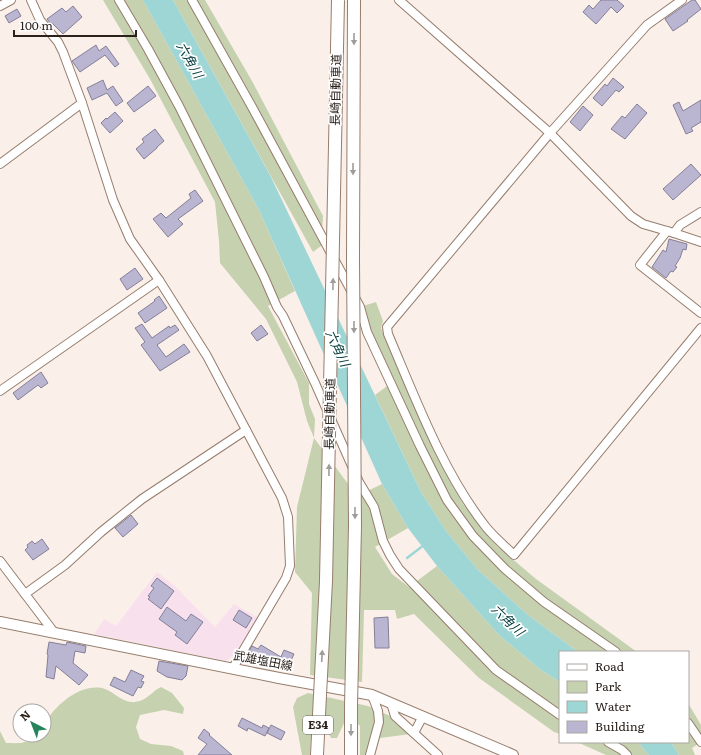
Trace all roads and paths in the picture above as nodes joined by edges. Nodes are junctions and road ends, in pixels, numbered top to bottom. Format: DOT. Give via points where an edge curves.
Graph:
graph roads {
  1 [pos="11,0"];
  2 [pos="31,0"];
  3 [pos="119,0"];
  4 [pos="192,0"];
  5 [pos="338,0"];
  6 [pos="354,0"];
  7 [pos="399,0"];
  8 [pos="682,0"];
  9 [pos="0,6"];
  10 [pos="82,103"];
  11 [pos="550,133"];
  12 [pos="0,164"];
  13 [pos="701,212"];
  14 [pos="670,232"];
  15 [pos="701,242"];
  16 [pos="159,280"];
  17 [pos="701,312"];
  18 [pos="701,328"];
  19 [pos="0,392"];
  20 [pos="246,430"];
  21 [pos="0,561"];
  22 [pos="25,594"];
  23 [pos="0,622"];
  24 [pos="53,631"];
  25 [pos="615,651"];
  26 [pos="233,668"];
  27 [pos="372,694"];
  28 [pos="391,703"];
  29 [pos="559,714"];
  30 [pos="423,716"];
  31 [pos="689,724"];
  32 [pos="414,733"];
  33 [pos="701,742"];
  34 [pos="610,743"];
  35 [pos="317,755"];
  36 [pos="351,755"];
  37 [pos="370,755"];
  38 [pos="438,755"];
  39 [pos="512,755"];
  40 [pos="627,755"];
  1 -- 9 [label="street"];
  2 -- 10 [label="street" via="40,20 63,52"];
  3 -- 29 [label="street" via="179,106 264,277 276,307 286,322 359,482 374,507 383,541 390,555 399,568 496,670"];
  4 -- 25 [label="street" via="360,307 367,332 447,500 473,536 505,569 544,602"];
  35 -- 5 [label="highway, 長崎自動車道 / E34, one-way, bridge" via="326,581"];
  6 -- 36 [label="highway, 長崎自動車道, one-way, bridge" via="355,526"];
  7 -- 11 [label="street"];
  8 -- 11 [label="street" via="647,25"];
  10 -- 12 [label="street"];
  10 -- 16 [label="street" via="124,228"];
  11 -- 14 [label="street" via="631,216 643,224"];
  11 -- 18 [label="street" via="387,327 435,442 461,491 486,527 514,556"];
  13 -- 14 [label="street"];
  14 -- 15 [label="street"];
  14 -- 17 [label="street" via="640,265"];
  16 -- 19 [label="street"];
  16 -- 20 [label="street" via="207,356"];
  20 -- 22 [label="street" via="142,499 65,565"];
  20 -- 26 [label="street" via="282,498 288,517 290,566 286,578"];
  21 -- 22 [label="street"];
  22 -- 24 [label="street"];
  23 -- 24 [label="main road, 武雄塩田線"];
  24 -- 26 [label="main road, 武雄塩田線"];
  26 -- 27 [label="main road, 武雄塩田線"];
  27 -- 28 [label="main road, 武雄塩田線"];
  27 -- 37 [label="street" via="379,722"];
  28 -- 30 [label="main road, 武雄塩田線"];
  28 -- 32 [label="street" via="395,716"];
  30 -- 32 [label="street"];
  30 -- 39 [label="main road, 武雄塩田線"];
  31 -- 33 [label="street"];
  32 -- 38 [label="street"];
  34 -- 40 [label="street"];
}
